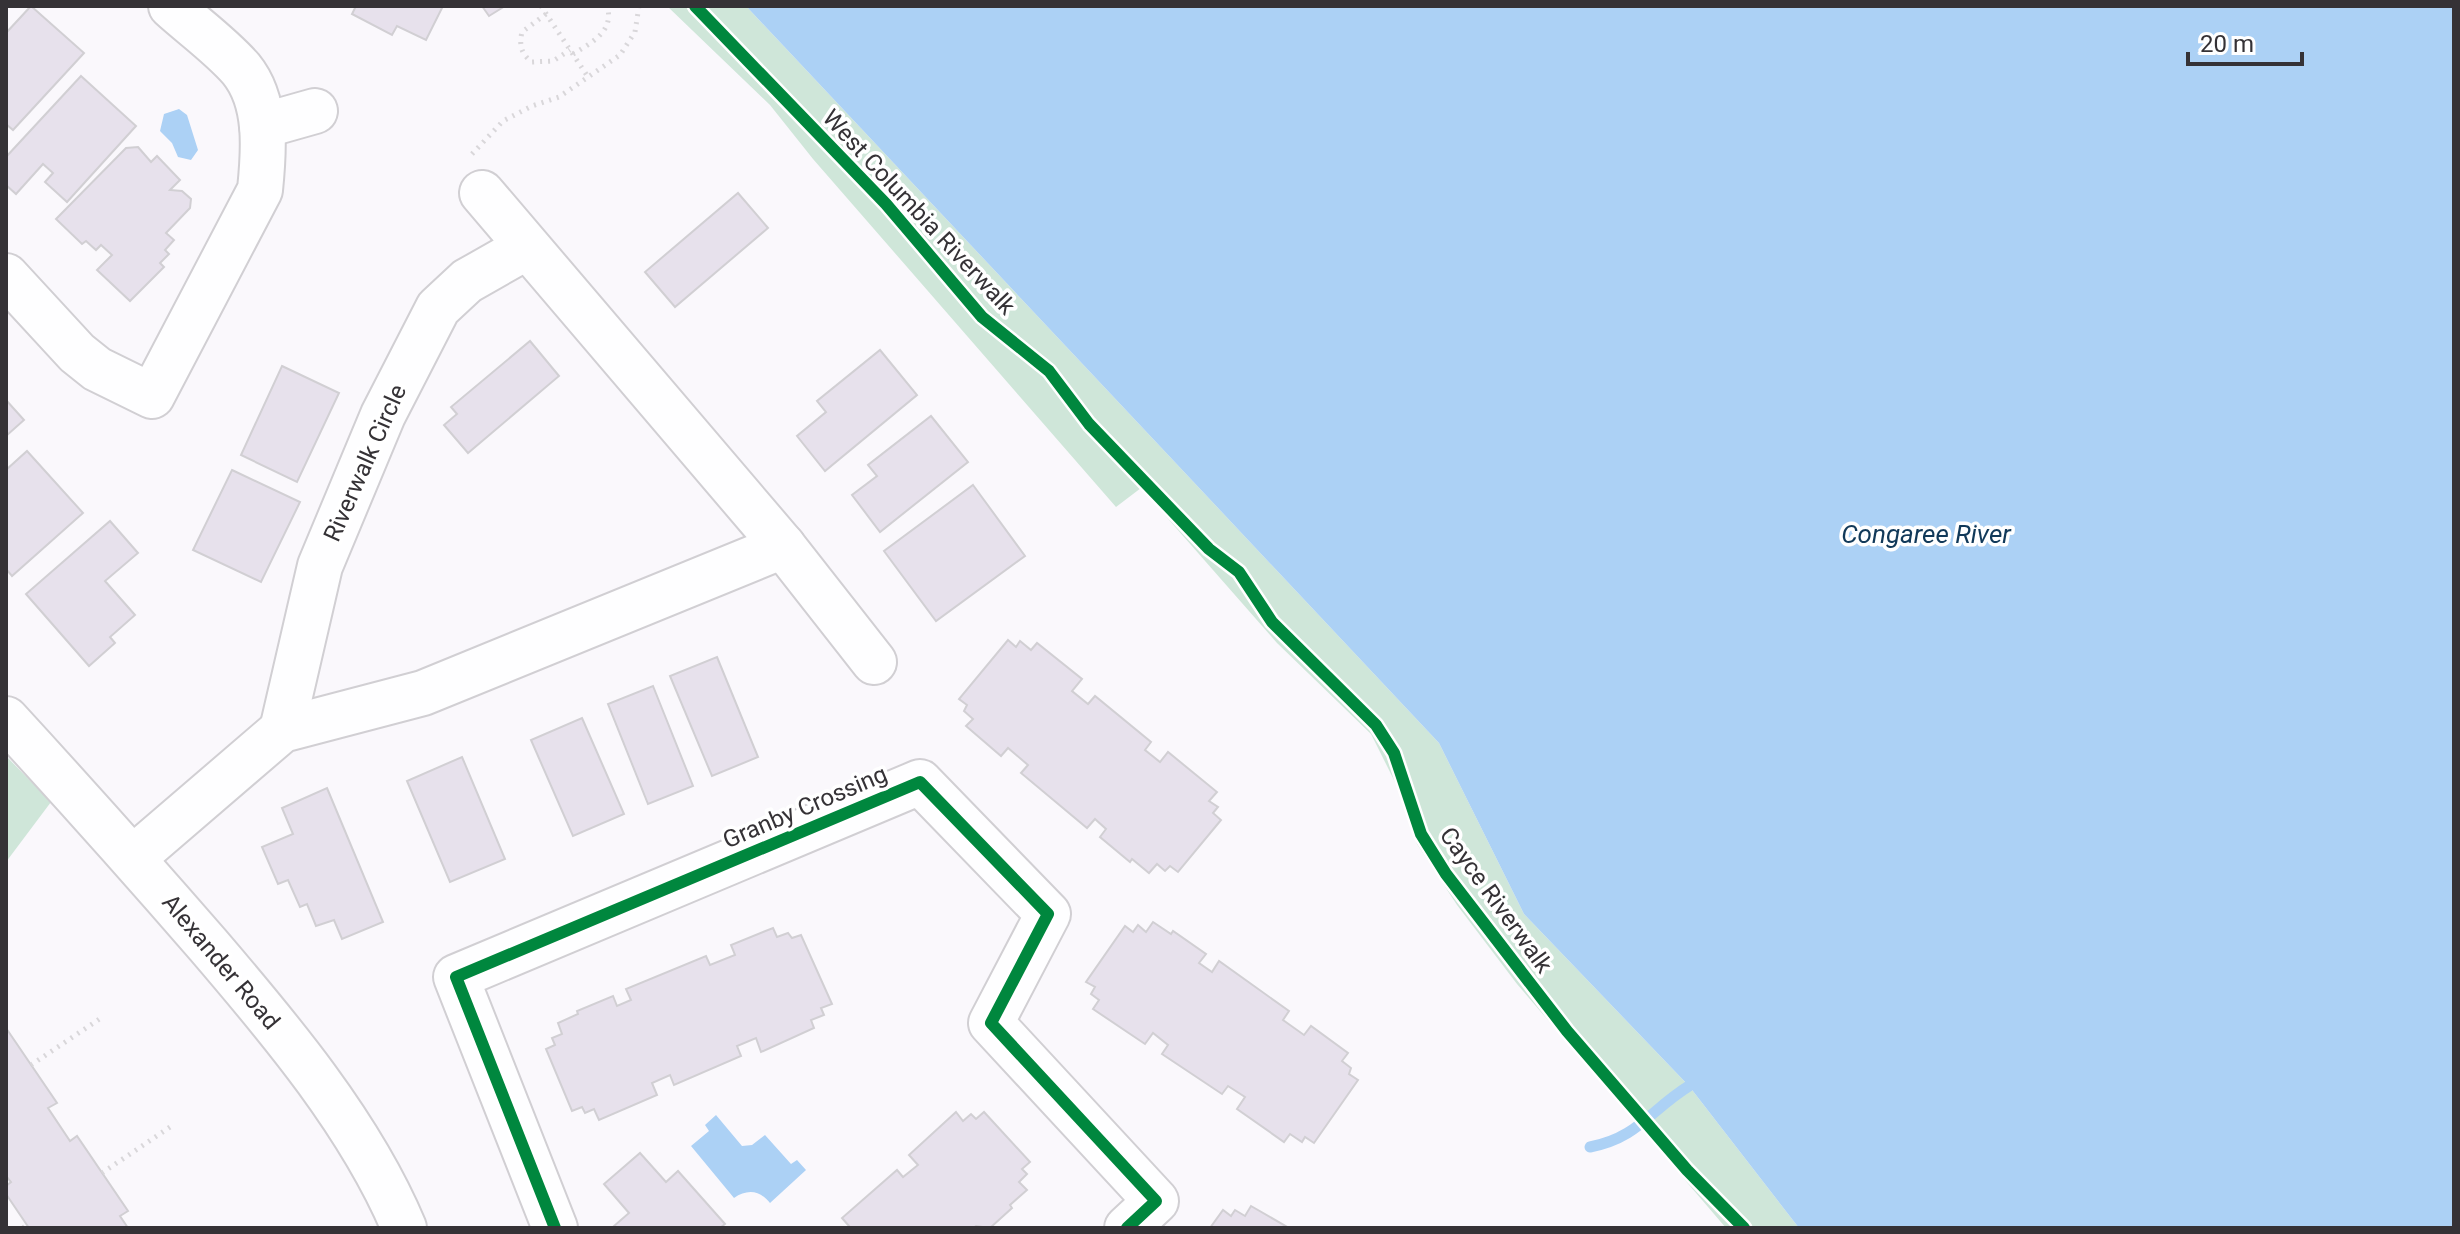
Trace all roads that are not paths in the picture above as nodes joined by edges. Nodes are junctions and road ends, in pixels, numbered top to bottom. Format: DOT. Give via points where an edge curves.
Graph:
graph roads {
  1 [pos="171,6"];
  2 [pos="315,111"];
  3 [pos="262,126"];
  4 [pos="482,193"];
  5 [pos="527,247"];
  6 [pos="6,276"];
  7 [pos="783,546"];
  8 [pos="874,662"];
  9 [pos="6,719"];
  10 [pos="282,730"];
  11 [pos="133,858"];
  12 [pos="404,1228"];
  13 [pos="555,1228"];
  14 [pos="1127,1228"];
  1 -- 3 [label="street" via="242,70 256,97"];
  2 -- 3 [label="street"];
  3 -- 6 [label="street" via="260,190 152,396 77,353"];
  4 -- 5 [label="street"];
  5 -- 7 [label="street"];
  5 -- 10 [label="street, Riverwalk Circle" via="467,281 438,308 389,402 320,566"];
  7 -- 8 [label="street"];
  7 -- 10 [label="street" via="423,693"];
  9 -- 11 [label="street, Alexander Road"];
  10 -- 11 [label="street"];
  11 -- 12 [label="street, Alexander Road" via="289,1041 383,1183"];
  13 -- 14 [label="street, Granby Crossing" via="456,977 920,782 1048,914 991,1023 1156,1201"];
}
